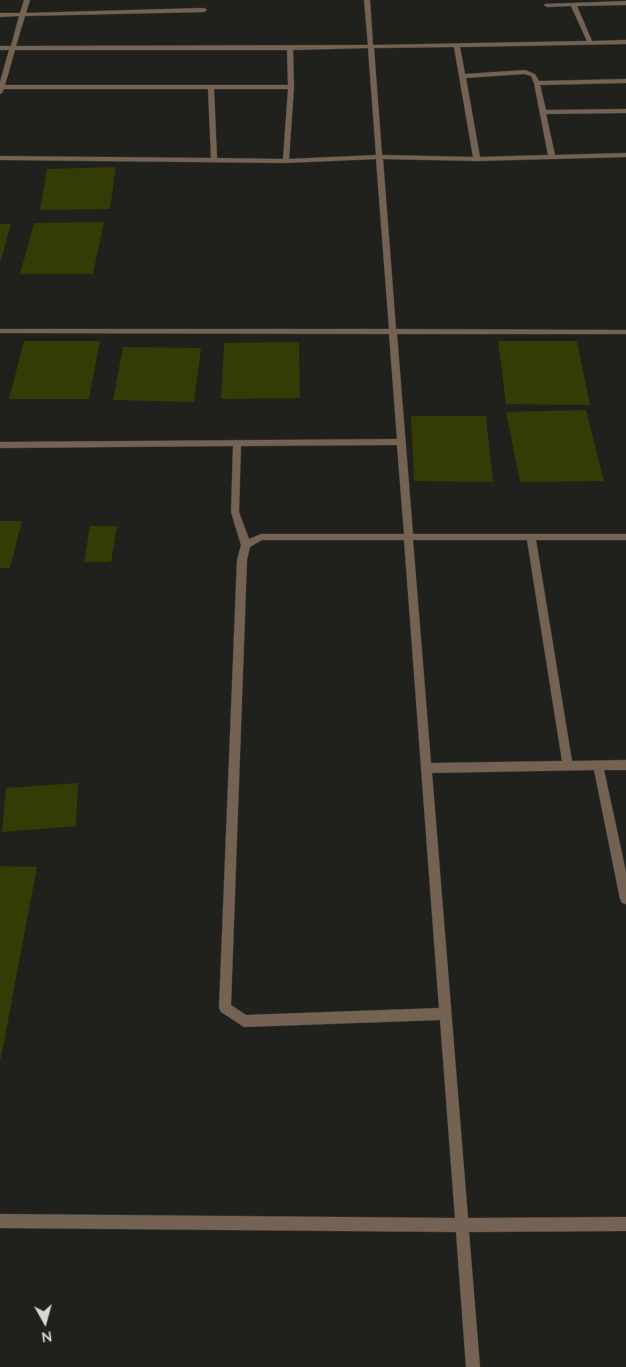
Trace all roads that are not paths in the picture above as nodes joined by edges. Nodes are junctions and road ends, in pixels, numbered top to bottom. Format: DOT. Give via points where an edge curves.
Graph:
graph roads {
  1 [pos="26,0"];
  2 [pos="367,0"];
  3 [pos="626,3"];
  4 [pos="574,4"];
  5 [pos="547,5"];
  6 [pos="204,10"];
  7 [pos="0,15"];
  8 [pos="22,15"];
  9 [pos="590,42"];
  10 [pos="626,42"];
  11 [pos="369,45"];
  12 [pos="457,45"];
  13 [pos="0,48"];
  14 [pos="13,48"];
  15 [pos="290,48"];
  16 [pos="464,76"];
  17 [pos="626,82"];
  18 [pos="537,83"];
  19 [pos="212,86"];
  20 [pos="291,86"];
  21 [pos="1,90"];
  22 [pos="626,111"];
  23 [pos="543,112"];
  24 [pos="626,155"];
  25 [pos="552,157"];
  26 [pos="0,158"];
  27 [pos="379,158"];
  28 [pos="214,159"];
  29 [pos="477,159"];
  30 [pos="286,161"];
  31 [pos="0,330"];
  32 [pos="626,332"];
  33 [pos="393,333"];
  34 [pos="401,442"];
  35 [pos="237,443"];
  36 [pos="0,445"];
  37 [pos="407,536"];
  38 [pos="531,536"];
  39 [pos="626,537"];
  40 [pos="246,545"];
  41 [pos="598,765"];
  42 [pos="626,765"];
  43 [pos="568,766"];
  44 [pos="426,768"];
  45 [pos="624,882"];
  46 [pos="626,899"];
  47 [pos="445,1014"];
  48 [pos="0,1221"];
  49 [pos="626,1224"];
  50 [pos="462,1226"];
  51 [pos="473,1367"];
  1 -- 8 [label="street"];
  2 -- 11 [label="street"];
  3 -- 4 [label="street"];
  4 -- 5 [label="street"];
  4 -- 9 [label="street"];
  6 -- 8 [label="street"];
  7 -- 8 [label="street"];
  8 -- 14 [label="street"];
  9 -- 10 [label="street"];
  9 -- 12 [label="street"];
  11 -- 12 [label="street"];
  11 -- 15 [label="street"];
  11 -- 27 [label="street"];
  12 -- 16 [label="street"];
  13 -- 14 [label="street"];
  14 -- 15 [label="street"];
  14 -- 21 [label="street"];
  15 -- 20 [label="street"];
  16 -- 18 [label="street" via="525,72 533,75"];
  16 -- 29 [label="street"];
  17 -- 18 [label="street"];
  18 -- 23 [label="street"];
  19 -- 20 [label="street"];
  19 -- 21 [label="street"];
  19 -- 28 [label="street"];
  20 -- 30 [label="street"];
  22 -- 23 [label="street"];
  23 -- 25 [label="street"];
  24 -- 25 [label="street"];
  25 -- 29 [label="street"];
  26 -- 28 [label="street"];
  27 -- 29 [label="street"];
  27 -- 30 [label="street"];
  27 -- 33 [label="street"];
  28 -- 30 [label="street"];
  31 -- 33 [label="street"];
  32 -- 33 [label="street"];
  33 -- 34 [label="street"];
  34 -- 35 [label="street"];
  34 -- 37 [label="street"];
  35 -- 36 [label="street"];
  35 -- 40 [label="street" via="235,512"];
  37 -- 38 [label="street"];
  37 -- 40 [label="street" via="261,538"];
  37 -- 44 [label="street"];
  38 -- 39 [label="street"];
  38 -- 43 [label="street"];
  40 -- 47 [label="street" via="242,560 226,1008 244,1021"];
  41 -- 42 [label="street"];
  41 -- 43 [label="street"];
  41 -- 45 [label="street"];
  43 -- 44 [label="street"];
  44 -- 47 [label="street"];
  45 -- 46 [label="street"];
  47 -- 50 [label="street"];
  48 -- 50 [label="street"];
  49 -- 50 [label="street"];
  50 -- 51 [label="street"];
}
